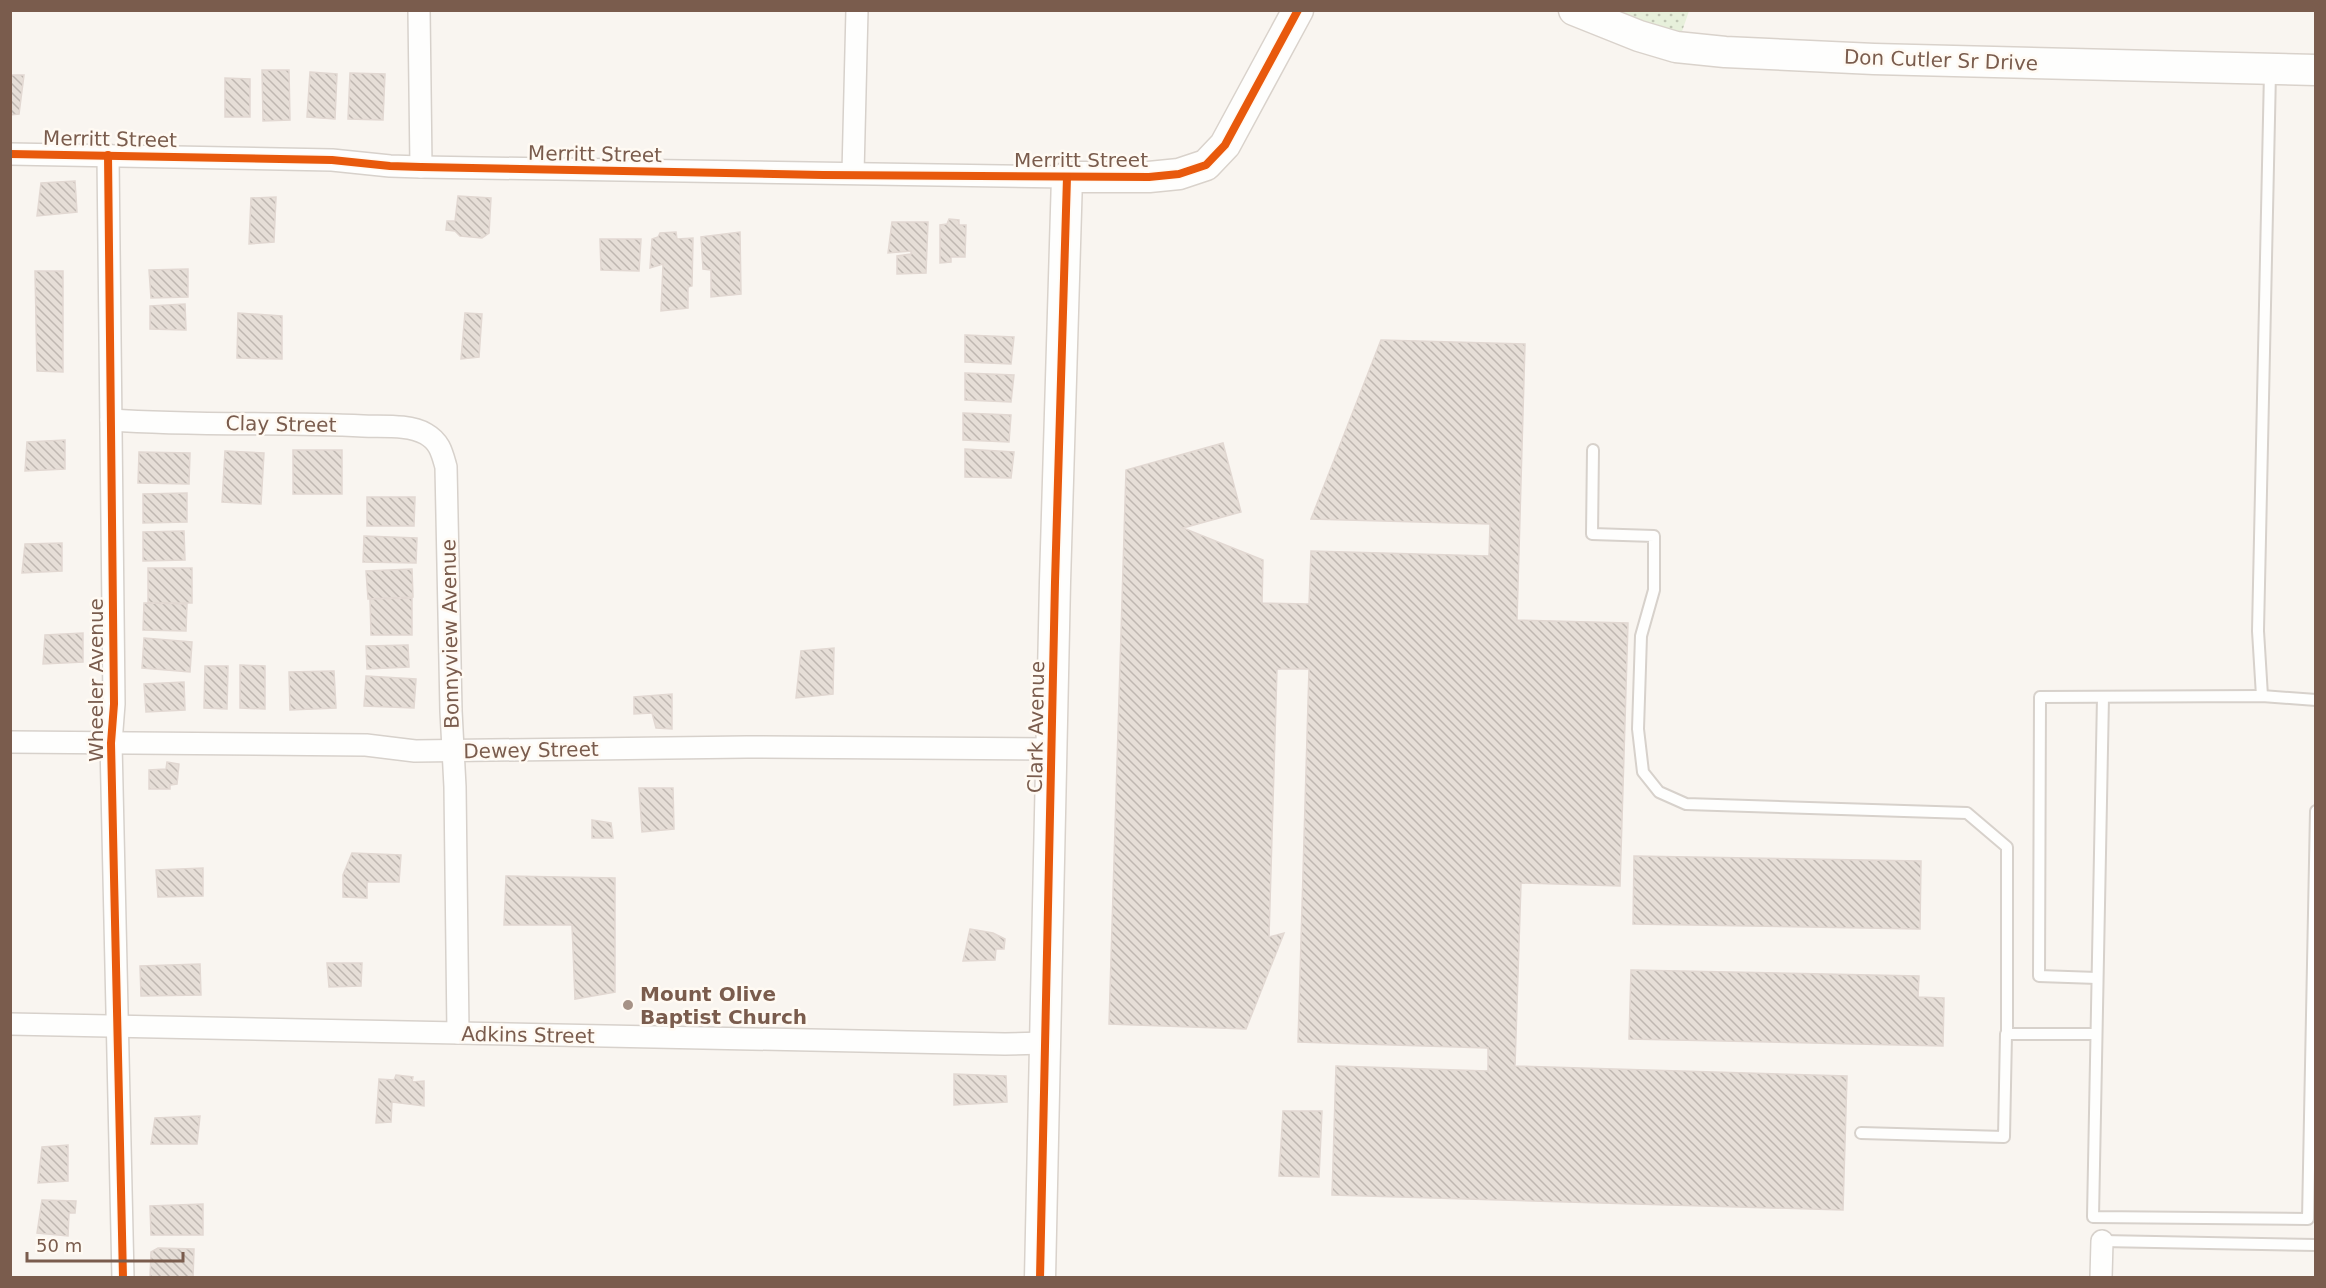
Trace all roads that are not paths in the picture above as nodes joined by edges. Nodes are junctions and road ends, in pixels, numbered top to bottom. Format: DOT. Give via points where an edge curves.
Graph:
graph roads {
  1 [pos="418,10"];
  2 [pos="857,10"];
  3 [pos="1298,10"];
  4 [pos="1574,10"];
  5 [pos="2271,68"];
  6 [pos="2316,69"];
  7 [pos="10,154"];
  8 [pos="108,155"];
  9 [pos="421,167"];
  10 [pos="853,173"];
  11 [pos="1067,177"];
  12 [pos="111,420"];
  13 [pos="1593,450"];
  14 [pos="441,451"];
  15 [pos="2262,696"];
  16 [pos="2103,697"];
  17 [pos="2316,700"];
  18 [pos="10,742"];
  19 [pos="111,744"];
  20 [pos="1051,749"];
  21 [pos="454,751"];
  22 [pos="2316,811"];
  23 [pos="2097,978"];
  24 [pos="10,1024"];
  25 [pos="118,1025"];
  26 [pos="458,1033"];
  27 [pos="2007,1034"];
  28 [pos="2096,1034"];
  29 [pos="1045,1043"];
  30 [pos="1861,1133"];
  31 [pos="2102,1241"];
  32 [pos="2316,1245"];
  33 [pos="123,1278"];
  34 [pos="1040,1278"];
  35 [pos="2101,1278"];
  1 -- 9 [label="street"];
  2 -- 10 [label="street"];
  3 -- 11 [label="street, Merritt Street" via="1225,146 1206,165 1179,174 1149,177"];
  4 -- 5 [label="street, Don Cutler Sr Drive" via="1657,41 1725,52"];
  5 -- 6 [label="street, Don Cutler Sr Drive"];
  5 -- 15 [label="lane" via="2258,631"];
  7 -- 8 [label="street, Merritt Street"];
  8 -- 9 [label="street, Merritt Street" via="332,160"];
  8 -- 12 [label="street, Wheeler Avenue"];
  9 -- 10 [label="street, Merritt Street"];
  10 -- 11 [label="street, Merritt Street"];
  11 -- 20 [label="street, Clark Avenue"];
  12 -- 14 [label="street, Clay Street" via="402,428 424,433 439,444"];
  12 -- 19 [label="street, Wheeler Avenue"];
  13 -- 27 [label="lane" via="1592,534 1654,536 1654,590 1641,636 1638,729 1643,772 1659,792 1686,804 1967,813 2007,846"];
  14 -- 21 [label="street, Bonnyview Avenue" via="446,467"];
  15 -- 16 [label="lane"];
  15 -- 17 [label="lane"];
  16 -- 23 [label="lane"];
  16 -- 23 [label="lane" via="2040,697 2039,976"];
  18 -- 19 [label="street, Dewey Street"];
  19 -- 21 [label="street, Dewey Street" via="344,744 415,752"];
  19 -- 25 [label="street, Wheeler Avenue"];
  20 -- 21 [label="street, Dewey Street" via="747,747"];
  20 -- 29 [label="street, Clark Avenue"];
  21 -- 26 [label="street, Bonnyview Avenue"];
  22 -- 28 [label="lane" via="2308,1219 2093,1217"];
  23 -- 28 [label="lane"];
  24 -- 25 [label="street, Adkins Street"];
  25 -- 26 [label="street, Adkins Street"];
  25 -- 33 [label="street, Wheeler Avenue"];
  26 -- 29 [label="street, Adkins Street"];
  27 -- 28 [label="lane"];
  27 -- 30 [label="lane" via="2004,1137"];
  29 -- 34 [label="street, Clark Avenue"];
  31 -- 32 [label="lane"];
  31 -- 35 [label="street"];
}
